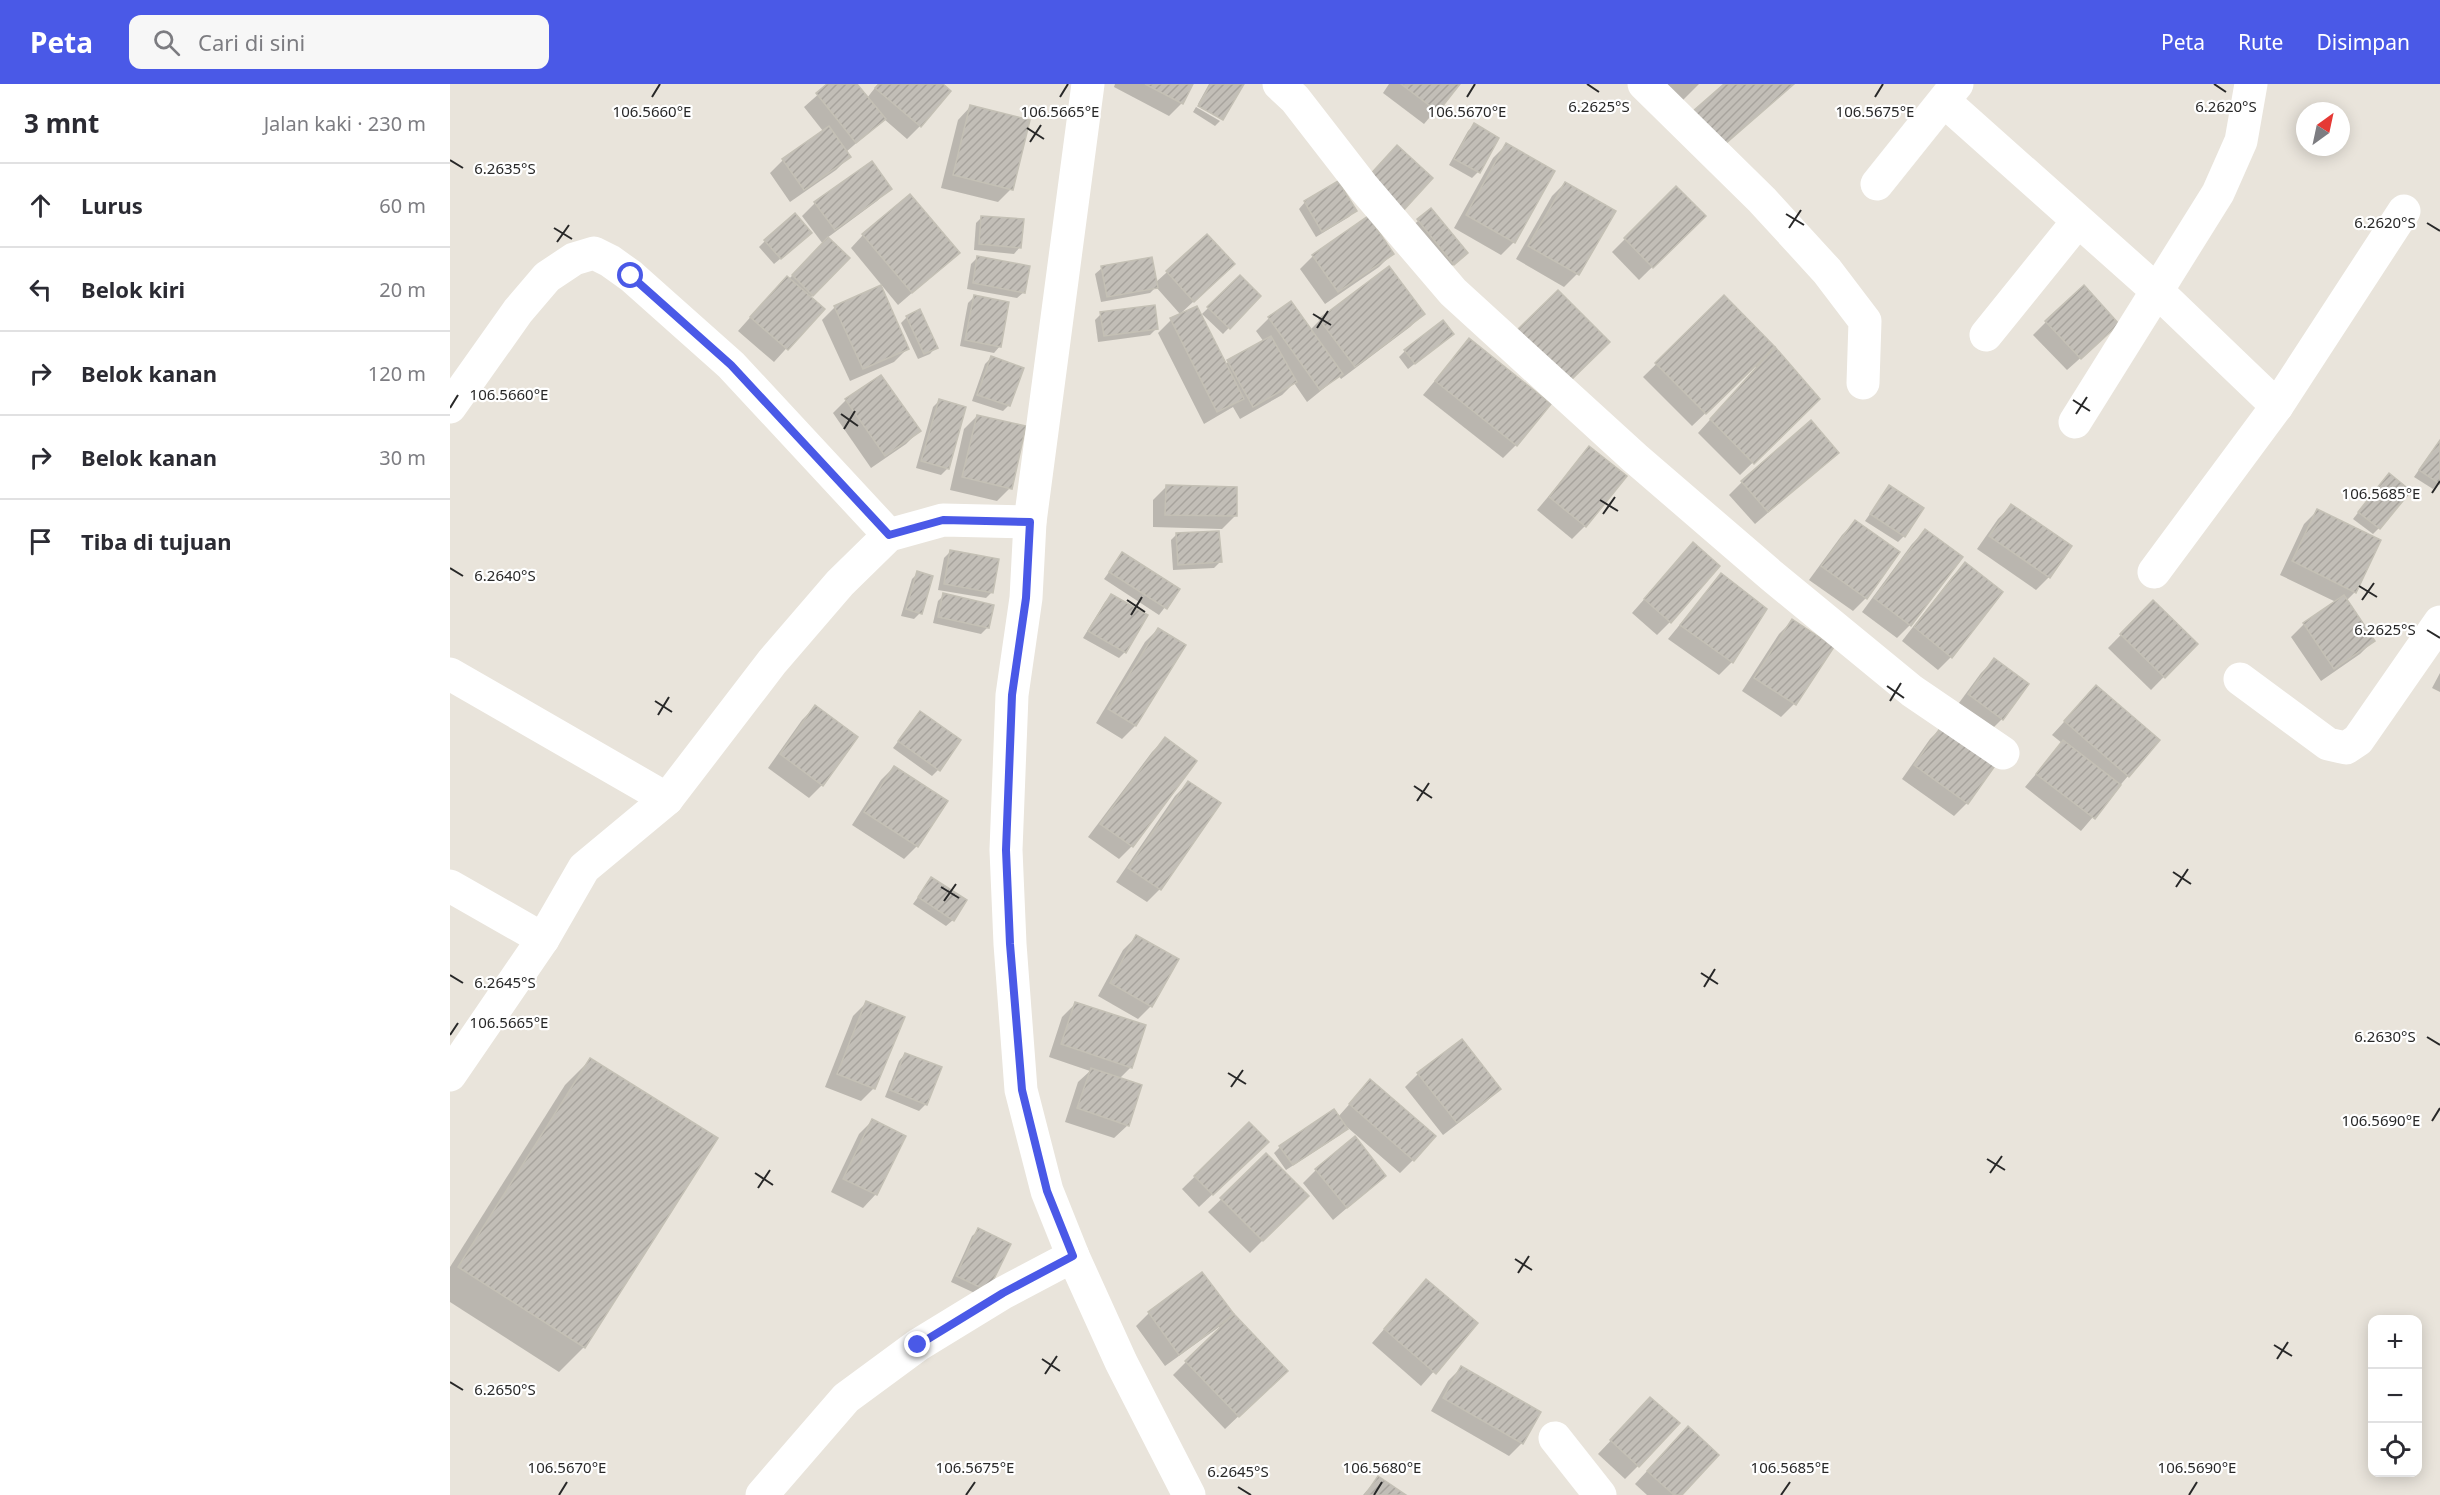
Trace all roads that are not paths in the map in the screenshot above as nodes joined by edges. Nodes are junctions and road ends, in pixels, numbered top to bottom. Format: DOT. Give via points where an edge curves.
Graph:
graph roads {
  1 [pos="1088,84"];
  2 [pos="1644,84"];
  3 [pos="2251,84"];
  4 [pos="1293,89"];
  5 [pos="1950,92"];
  6 [pos="1877,184"];
  7 [pos="2404,212"];
  8 [pos="2078,221"];
  9 [pos="2156,290"];
  10 [pos="1986,335"];
  11 [pos="1863,382"];
  12 [pos="2277,406"];
  13 [pos="450,407"];
  14 [pos="2075,423"];
  15 [pos="1030,522"];
  16 [pos="889,535"];
  17 [pos="2154,572"];
  18 [pos="2440,622"];
  19 [pos="450,674"];
  20 [pos="2240,679"];
  21 [pos="2003,753"];
  22 [pos="667,799"];
  23 [pos="450,886"];
  24 [pos="543,939"];
  25 [pos="450,1075"];
  26 [pos="1073,1256"];
  27 [pos="1555,1438"];
  28 [pos="762,1495"];
  29 [pos="1189,1495"];
  30 [pos="1600,1495"];
  1 -- 15 [label="street"];
  2 -- 11 [label="street" via="1762,200 1827,271 1865,321"];
  3 -- 9 [label="street" via="2241,141 2218,193"];
  4 -- 21 [label="street" via="1364,188 1462,300 1772,576 1912,691"];
  5 -- 6 [label="street"];
  5 -- 8 [label="street"];
  7 -- 12 [label="street"];
  8 -- 9 [label="street"];
  8 -- 10 [label="street"];
  9 -- 12 [label="street"];
  9 -- 14 [label="street"];
  12 -- 17 [label="street"];
  13 -- 16 [label="street" via="547,276 574,259 594,253 631,276 731,365"];
  15 -- 16 [label="street" via="943,520"];
  15 -- 26 [label="street" via="1026,598 1012,695 1006,850 1010,944 1022,1090 1047,1191"];
  16 -- 22 [label="street" via="840,583 772,662"];
  18 -- 20 [label="street" via="2358,740 2346,748 2328,744"];
  19 -- 22 [label="street"];
  22 -- 24 [label="street" via="584,868"];
  23 -- 24 [label="street"];
  24 -- 25 [label="street"];
  26 -- 28 [label="street" via="918,1345 846,1398"];
  26 -- 29 [label="street" via="1121,1362"];
  27 -- 30 [label="street"];
}
